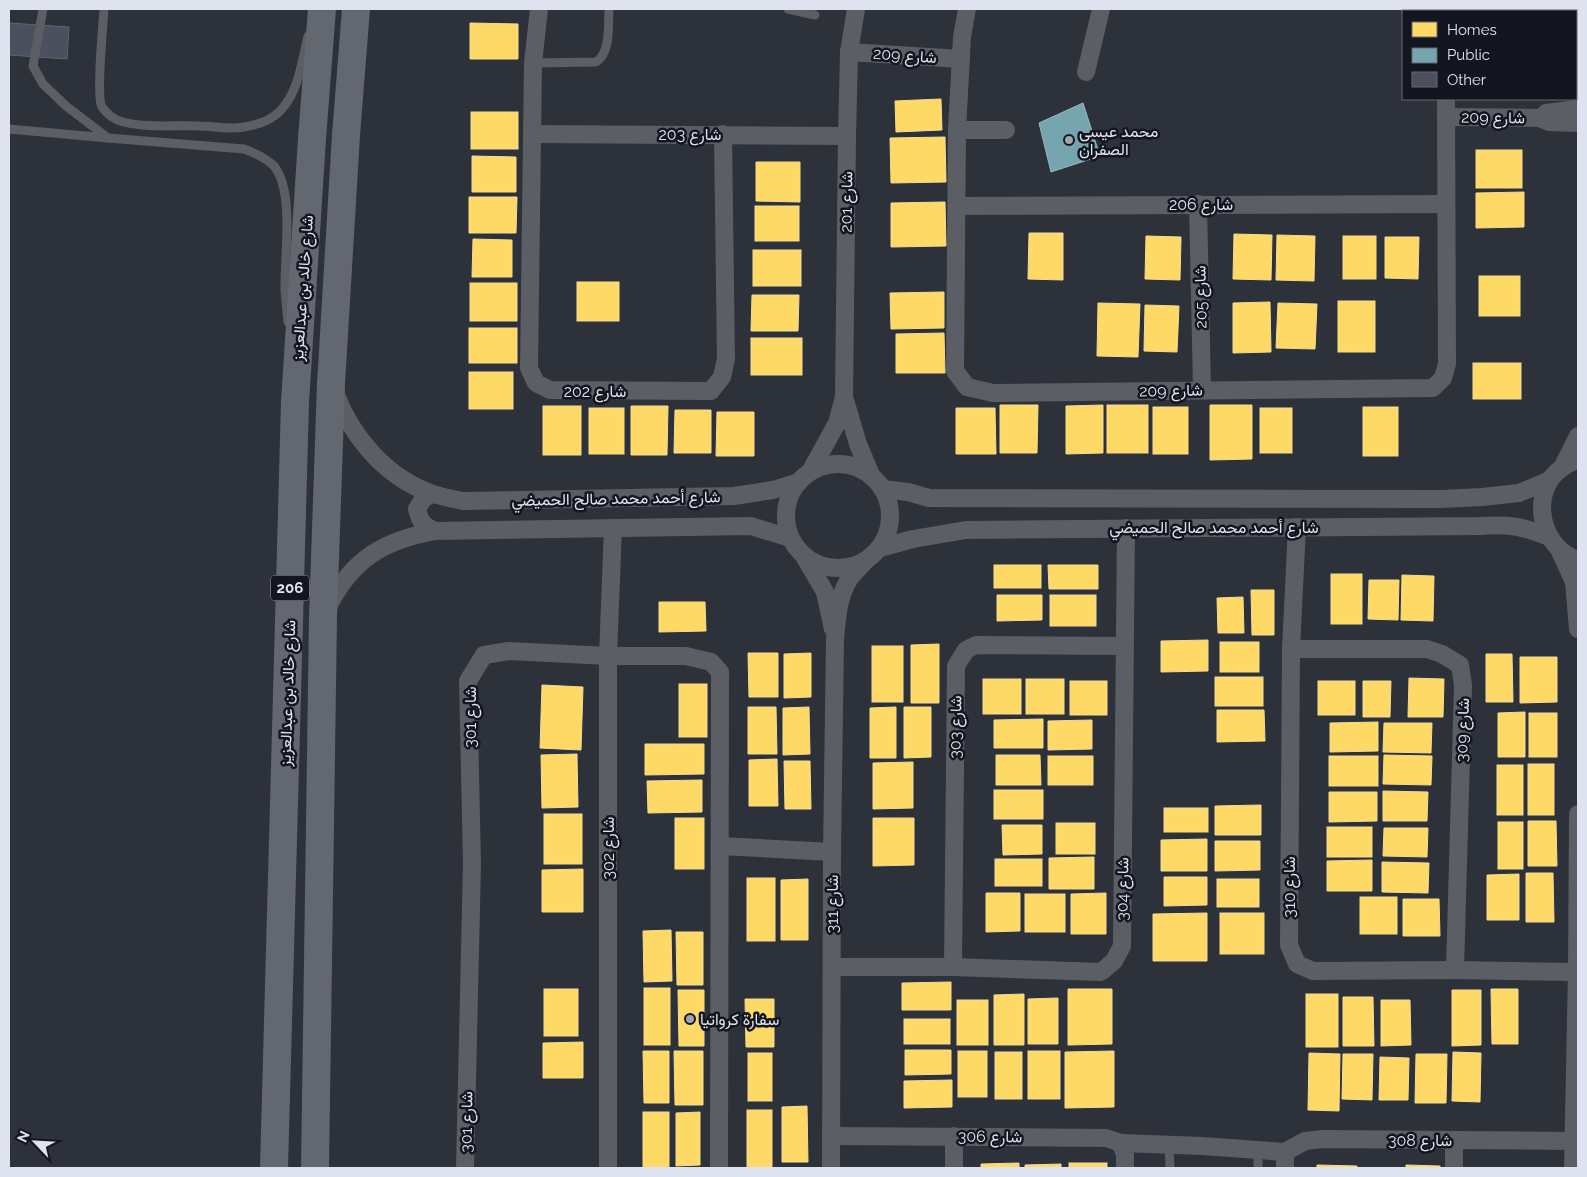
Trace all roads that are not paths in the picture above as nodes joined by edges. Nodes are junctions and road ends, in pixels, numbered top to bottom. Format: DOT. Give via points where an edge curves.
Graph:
graph roads {
  1 [pos="44,9"];
  2 [pos="104,9"];
  3 [pos="356,9"];
  4 [pos="539,9"];
  5 [pos="609,9"];
  6 [pos="788,9"];
  7 [pos="856,9"];
  8 [pos="967,9"];
  9 [pos="1101,9"];
  10 [pos="315,15"];
  11 [pos="815,15"];
  12 [pos="850,52"];
  13 [pos="961,59"];
  14 [pos="533,64"];
  15 [pos="1086,72"];
  16 [pos="1446,100"];
  17 [pos="1578,109"];
  18 [pos="1446,117"];
  19 [pos="1539,118"];
  20 [pos="1578,123"];
  21 [pos="9,129"];
  22 [pos="957,130"];
  23 [pos="1006,130"];
  24 [pos="532,134"];
  25 [pos="723,134"];
  26 [pos="847,136"];
  27 [pos="108,138"];
  28 [pos="1198,204"];
  29 [pos="1446,204"];
  30 [pos="957,206"];
  31 [pos="331,384"];
  32 [pos="1202,390"];
  33 [pos="844,397"];
  34 [pos="295,402"];
  35 [pos="1578,436"];
  36 [pos="1571,462"];
  37 [pos="870,475"];
  38 [pos="804,477"];
  39 [pos="1550,480"];
  40 [pos="882,489"];
  41 [pos="432,494"];
  42 [pos="1297,527"];
  43 [pos="613,528"];
  44 [pos="1126,528"];
  45 [pos="436,531"];
  46 [pos="790,538"];
  47 [pos="1554,543"];
  48 [pos="880,548"];
  49 [pos="805,558"];
  50 [pos="866,560"];
  51 [pos="1578,560"];
  52 [pos="323,617"];
  53 [pos="1578,630"];
  54 [pos="835,639"];
  55 [pos="1124,646"];
  56 [pos="1291,649"];
  57 [pos="608,656"];
  58 [pos="1578,814"];
  59 [pos="720,846"];
  60 [pos="832,852"];
  61 [pos="832,967"];
  62 [pos="953,967"];
  63 [pos="1455,970"];
  64 [pos="1577,972"];
  65 [pos="831,1136"];
  66 [pos="954,1136"];
  67 [pos="1454,1140"];
  68 [pos="1573,1142"];
  69 [pos="1121,1143"];
  70 [pos="1170,1145"];
  71 [pos="1258,1150"];
  72 [pos="1285,1160"];
  73 [pos="274,1168"];
  74 [pos="315,1168"];
  75 [pos="465,1168"];
  76 [pos="608,1168"];
  77 [pos="719,1168"];
  78 [pos="831,1168"];
  79 [pos="954,1168"];
  80 [pos="1125,1168"];
  81 [pos="1170,1168"];
  82 [pos="1258,1168"];
  83 [pos="1454,1168"];
  84 [pos="1573,1168"];
  1 -- 27 [label="lane" via="33,66 44,84 66,106"];
  2 -- 10 [label="lane" via="100,88 101,105 108,115 121,122 135,124 227,129 270,119 281,110 290,98"];
  3 -- 31 [label="main road, شارع خالد بن عبدالعزيز / 206"];
  4 -- 14 [label="street, شارع 202"];
  5 -- 14 [label="lane" via="605,50 601,59 596,62"];
  6 -- 11 [label="lane"];
  7 -- 12 [label="street, شارع 201"];
  8 -- 13 [label="street, شارع 209"];
  9 -- 15 [label="street"];
  10 -- 34 [label="main road, شارع خالد بن عبدالعزيز / 206" via="312,139"];
  12 -- 13 [label="street, شارع 209"];
  12 -- 26 [label="street, شارع 201"];
  13 -- 22 [label="street, شارع 209"];
  14 -- 24 [label="street, شارع 202"];
  16 -- 18 [label="street, شارع 209"];
  17 -- 19 [label="street, شارع 209" via="1549,112"];
  18 -- 19 [label="street, شارع 209"];
  18 -- 29 [label="street, شارع 209"];
  19 -- 20 [label="street, شارع 209" via="1549,122"];
  21 -- 27 [label="lane"];
  22 -- 23 [label="street"];
  22 -- 30 [label="street, شارع 209"];
  24 -- 25 [label="street, شارع 203"];
  24 -- 25 [label="street, شارع 202" via="529,368 536,383 550,390 711,392 722,377 726,359"];
  25 -- 26 [label="street, شارع 203"];
  26 -- 33 [label="street, شارع 201"];
  27 -- 34 [label="lane" via="244,149 274,166 286,207 285,291"];
  28 -- 29 [label="street, شارع 206"];
  28 -- 30 [label="street, شارع 206"];
  28 -- 32 [label="street, شارع 205"];
  29 -- 32 [label="street, شارع 209" via="1447,364 1442,378 1433,388"];
  30 -- 32 [label="street, شارع 209" via="955,371 967,387 993,393"];
  31 -- 41 [label="street, شارع أحمد محمد صالح الحميضي" via="358,438 379,461"];
  31 -- 52 [label="main road, شارع خالد بن عبدالعزيز / 206"];
  33 -- 37 [label="street, شارع 201"];
  33 -- 38 [label="street, شارع 201" via="837,423"];
  34 -- 73 [label="main road, شارع خالد بن عبدالعزيز / 206"];
  35 -- 36 [label="street"];
  36 -- 39 [label="street"];
  37 -- 38 [label="street" via="857,467 839,464 827,465"];
  37 -- 40 [label="street"];
  38 -- 41 [label="street, شارع أحمد محمد صالح الحميضي" via="773,490 734,496 463,501"];
  38 -- 46 [label="street" via="789,497 786,508"];
  39 -- 40 [label="street, شارع أحمد محمد صالح الحميضي" via="1519,493 1441,499 929,498"];
  39 -- 47 [label="street" via="1543,498 1542,518"];
  40 -- 48 [label="street" via="890,512 886,536"];
  41 -- 45 [label="street" via="423,499 417,509 419,520 426,528"];
  42 -- 44 [label="street, شارع أحمد محمد صالح الحميضي"];
  42 -- 47 [label="street, شارع أحمد محمد صالح الحميضي" via="1504,524 1528,528"];
  42 -- 56 [label="street, شارع 310"];
  43 -- 45 [label="street, شارع أحمد محمد صالح الحميضي"];
  43 -- 46 [label="street, شارع أحمد محمد صالح الحميضي" via="751,526"];
  43 -- 57 [label="street, شارع 302"];
  44 -- 48 [label="street, شارع أحمد محمد صالح الحميضي" via="966,530"];
  44 -- 55 [label="street, شارع 304"];
  45 -- 52 [label="street, شارع أحمد محمد صالح الحميضي" via="388,544 361,562 338,587"];
  46 -- 49 [label="street"];
  47 -- 51 [label="street, شارع أحمد محمد صالح الحميضي"];
  47 -- 53 [label="street" via="1574,582"];
  48 -- 50 [label="street"];
  49 -- 50 [label="street" via="832,569 851,567"];
  49 -- 54 [label="street, شارع 311" via="825,592"];
  50 -- 54 [label="street, شارع 311" via="850,579 843,594"];
  52 -- 74 [label="main road, شارع خالد بن عبدالعزيز / 206"];
  54 -- 60 [label="street, شارع 311"];
  55 -- 62 [label="street, شارع 303" via="976,645 966,650 956,666"];
  55 -- 62 [label="street, شارع 304" via="1122,946 1114,962 1101,972"];
  56 -- 63 [label="street, شارع 310" via="1289,945 1297,964 1313,971"];
  56 -- 63 [label="street, شارع 309" via="1427,649 1460,665 1463,685"];
  57 -- 59 [label="street, شارع 301" via="686,656 710,662 720,672"];
  57 -- 75 [label="street, شارع 301" via="509,651 484,655 468,681 472,864"];
  57 -- 76 [label="street, شارع 302"];
  58 -- 64 [label="street"];
  59 -- 60 [label="street"];
  59 -- 77 [label="street, شارع 301"];
  60 -- 61 [label="street, شارع 311"];
  61 -- 62 [label="street, شارع 304"];
  61 -- 65 [label="street, شارع 311"];
  63 -- 64 [label="street, شارع 310"];
  64 -- 68 [label="street"];
  65 -- 66 [label="street, شارع 306"];
  65 -- 78 [label="street, شارع 311"];
  66 -- 69 [label="street, شارع 306" via="1106,1138"];
  66 -- 79 [label="street"];
  67 -- 68 [label="street, شارع 308"];
  67 -- 72 [label="street, شارع 308" via="1305,1141"];
  67 -- 83 [label="street"];
  68 -- 84 [label="street"];
  69 -- 70 [label="street, شارع 306"];
  69 -- 80 [label="street"];
  70 -- 71 [label="street, شارع 306"];
  70 -- 81 [label="lane"];
  71 -- 72 [label="street, شارع 306"];
  71 -- 82 [label="lane"];
}
